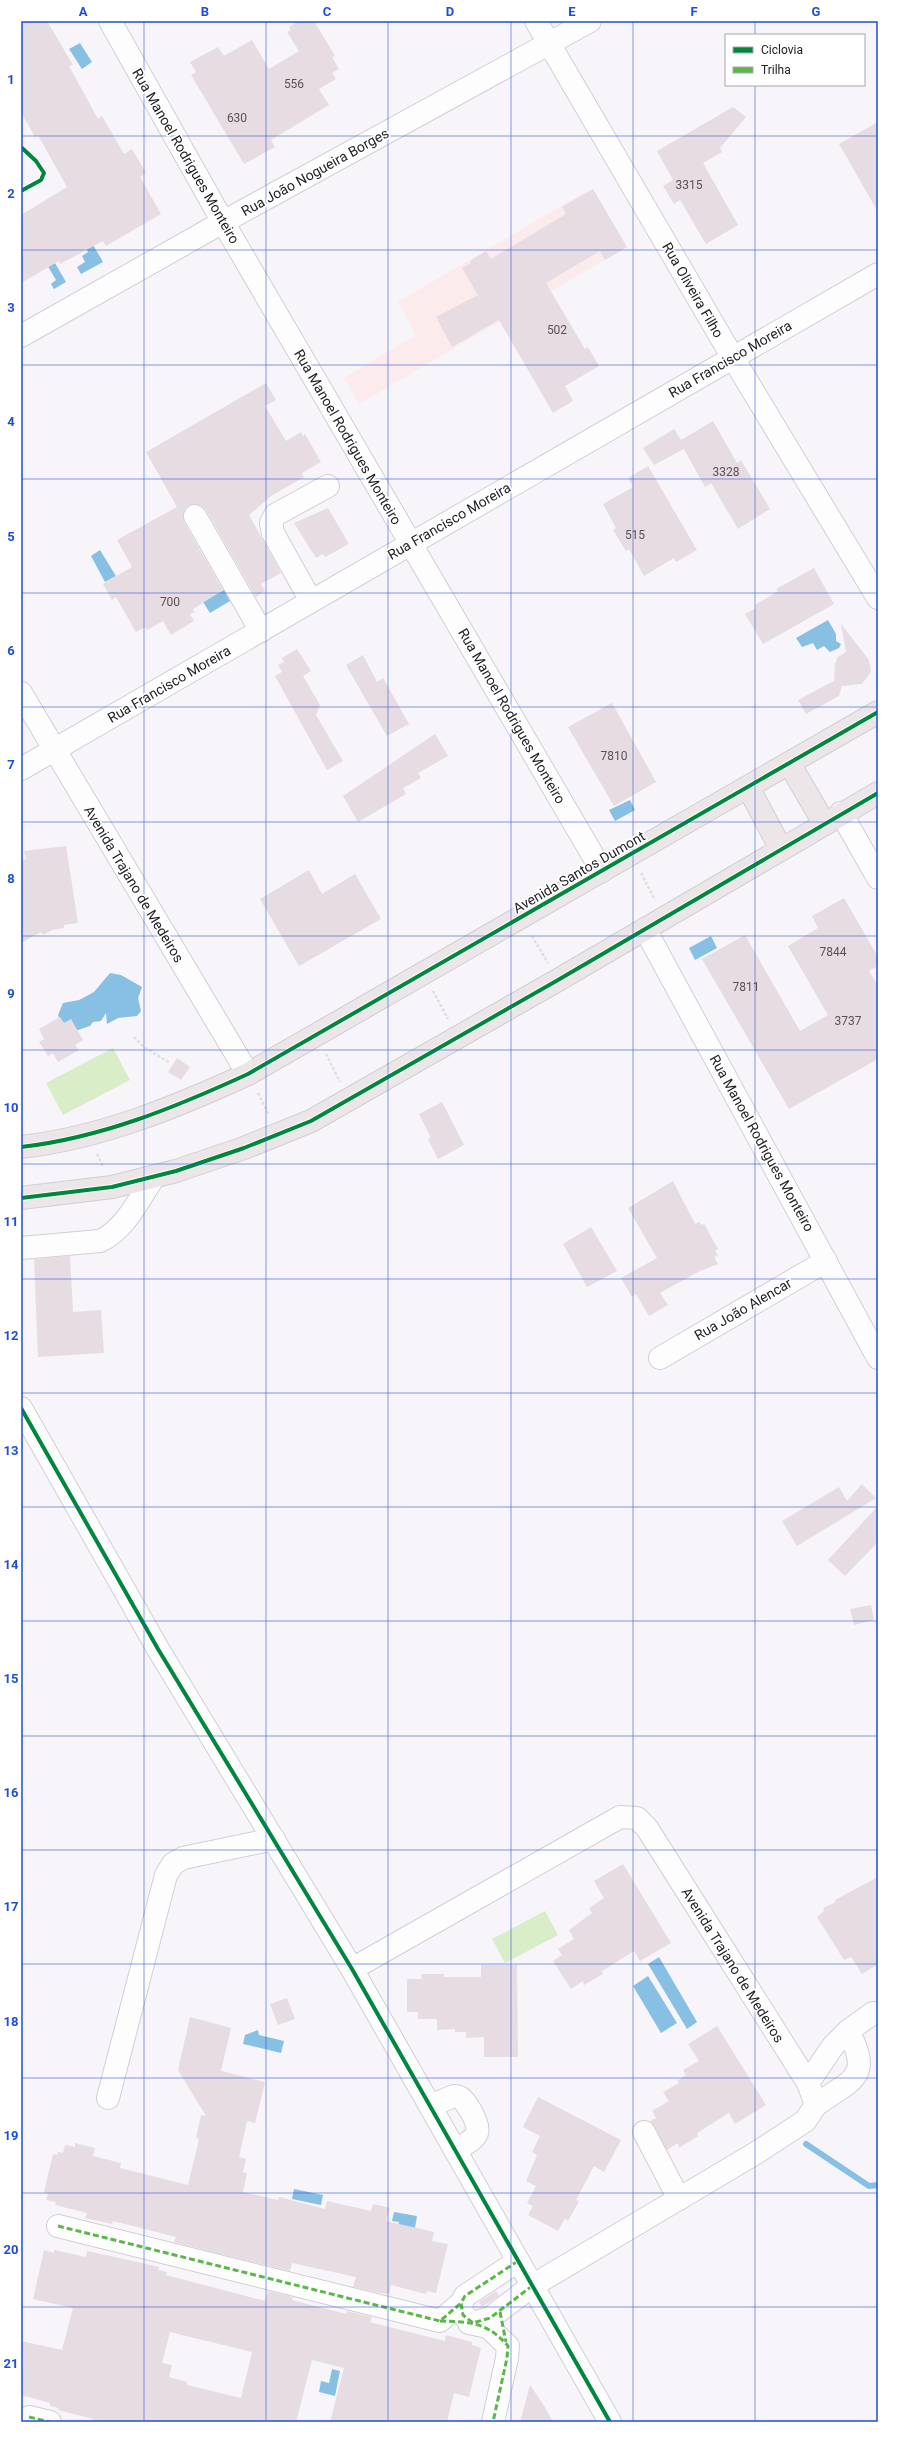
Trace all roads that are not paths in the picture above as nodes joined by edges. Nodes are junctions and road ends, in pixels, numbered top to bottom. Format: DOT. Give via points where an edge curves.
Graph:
graph roads {
  1 [pos="110,21"];
  2 [pos="536,21"];
  3 [pos="590,21"];
  4 [pos="550,44"];
  5 [pos="223,222"];
  6 [pos="878,274"];
  7 [pos="21,336"];
  8 [pos="733,358"];
  9 [pos="328,486"];
  10 [pos="195,516"];
  11 [pos="410,544"];
  12 [pos="878,598"];
  13 [pos="311,601"];
  14 [pos="260,631"];
  15 [pos="21,693"];
  16 [pos="878,712"];
  17 [pos="54,750"];
  18 [pos="790,763"];
  19 [pos="21,769"];
  20 [pos="748,787"];
  21 [pos="878,793"];
  22 [pos="833,818"];
  23 [pos="781,849"];
  24 [pos="602,871"];
  25 [pos="878,878"];
  26 [pos="645,929"];
  27 [pos="248,1074"];
  28 [pos="21,1147"];
  29 [pos="154,1177"];
  30 [pos="21,1198"];
  31 [pos="21,1248"];
  32 [pos="826,1261"];
  33 [pos="660,1358"];
  34 [pos="878,1358"];
  35 [pos="21,1408"];
  36 [pos="274,1839"];
  37 [pos="352,1969"];
  38 [pos="874,2013"];
  39 [pos="848,2031"];
  40 [pos="808,2083"];
  41 [pos="108,2098"];
  42 [pos="816,2105"];
  43 [pos="430,2106"];
  44 [pos="644,2132"];
  45 [pos="455,2150"];
  46 [pos="679,2199"];
  47 [pos="58,2226"];
  48 [pos="518,2260"];
  49 [pos="532,2286"];
  50 [pos="461,2303"];
  51 [pos="500,2312"];
  52 [pos="440,2321"];
  53 [pos="473,2323"];
  54 [pos="508,2346"];
  55 [pos="493,2422"];
  56 [pos="610,2422"];
  1 -- 5 [label="street, Rua Manoel Rodrigues Monteiro"];
  2 -- 4 [label="street, Rua Oliveira Filho"];
  3 -- 4 [label="street, Rua João Nogueira Borges"];
  4 -- 5 [label="street, Rua João Nogueira Borges"];
  4 -- 8 [label="street, Rua Oliveira Filho"];
  5 -- 7 [label="street, Rua João Nogueira Borges"];
  5 -- 11 [label="street, Rua Manoel Rodrigues Monteiro"];
  6 -- 8 [label="street, Rua Francisco Moreira"];
  8 -- 11 [label="street, Rua Francisco Moreira"];
  8 -- 12 [label="street, Rua Oliveira Filho"];
  9 -- 13 [label="street" via="275,515 271,523 273,532"];
  10 -- 14 [label="street"];
  11 -- 13 [label="street, Rua Francisco Moreira"];
  11 -- 24 [label="street, Rua Manoel Rodrigues Monteiro"];
  13 -- 14 [label="street, Rua Francisco Moreira"];
  14 -- 17 [label="street, Rua Francisco Moreira"];
  15 -- 17 [label="street, Avenida Trajano de Medeiros"];
  16 -- 18 [label="main road, Avenida Santos Dumont"];
  17 -- 19 [label="street, Rua Francisco Moreira"];
  17 -- 27 [label="street, Avenida Trajano de Medeiros"];
  18 -- 20 [label="main road, Avenida Santos Dumont"];
  18 -- 22 [label="main road"];
  20 -- 23 [label="main road"];
  20 -- 24 [label="main road, Avenida Santos Dumont"];
  21 -- 22 [label="main road"];
  22 -- 23 [label="main road"];
  22 -- 25 [label="street"];
  23 -- 26 [label="main road"];
  24 -- 27 [label="main road, Avenida Santos Dumont"];
  26 -- 29 [label="main road" via="310,1121 244,1148"];
  26 -- 32 [label="street, Rua Manoel Rodrigues Monteiro"];
  27 -- 28 [label="main road, Avenida Santos Dumont" via="182,1104 111,1129"];
  29 -- 30 [label="main road" via="112,1187"];
  29 -- 31 [label="street" via="120,1227 110,1237 100,1241"];
  32 -- 33 [label="street, Rua João Alencar"];
  32 -- 34 [label="street, Rua Manoel Rodrigues Monteiro"];
  35 -- 36 [label="street" via="158,1649"];
  36 -- 37 [label="street"];
  36 -- 41 [label="street" via="183,1858 173,1864 166,1875"];
  37 -- 40 [label="street, Avenida Trajano de Medeiros" via="561,1849 620,1817 632,1816 647,1828"];
  37 -- 43 [label="street"];
  38 -- 39 [label="street"];
  39 -- 40 [label="street" via="833,2046"];
  39 -- 42 [label="street" via="858,2049 860,2069 855,2077"];
  40 -- 42 [label="street, Avenida Trajano de Medeiros"];
  42 -- 46 [label="street" via="805,2121"];
  43 -- 45 [label="street"];
  43 -- 45 [label="street" via="458,2096 462,2098 476,2122 477,2134"];
  44 -- 46 [label="street"];
  45 -- 48 [label="street"];
  46 -- 49 [label="street"];
  47 -- 52 [label="street"];
  48 -- 49 [label="street"];
  48 -- 50 [label="street" via="465,2296"];
  49 -- 51 [label="street"];
  49 -- 56 [label="street"];
  50 -- 52 [label="street"];
  50 -- 53 [label="street" via="463,2315"];
  51 -- 53 [label="street"];
  51 -- 54 [label="street"];
  52 -- 53 [label="street"];
  53 -- 54 [label="street" via="488,2327"];
  54 -- 55 [label="street"];
}
